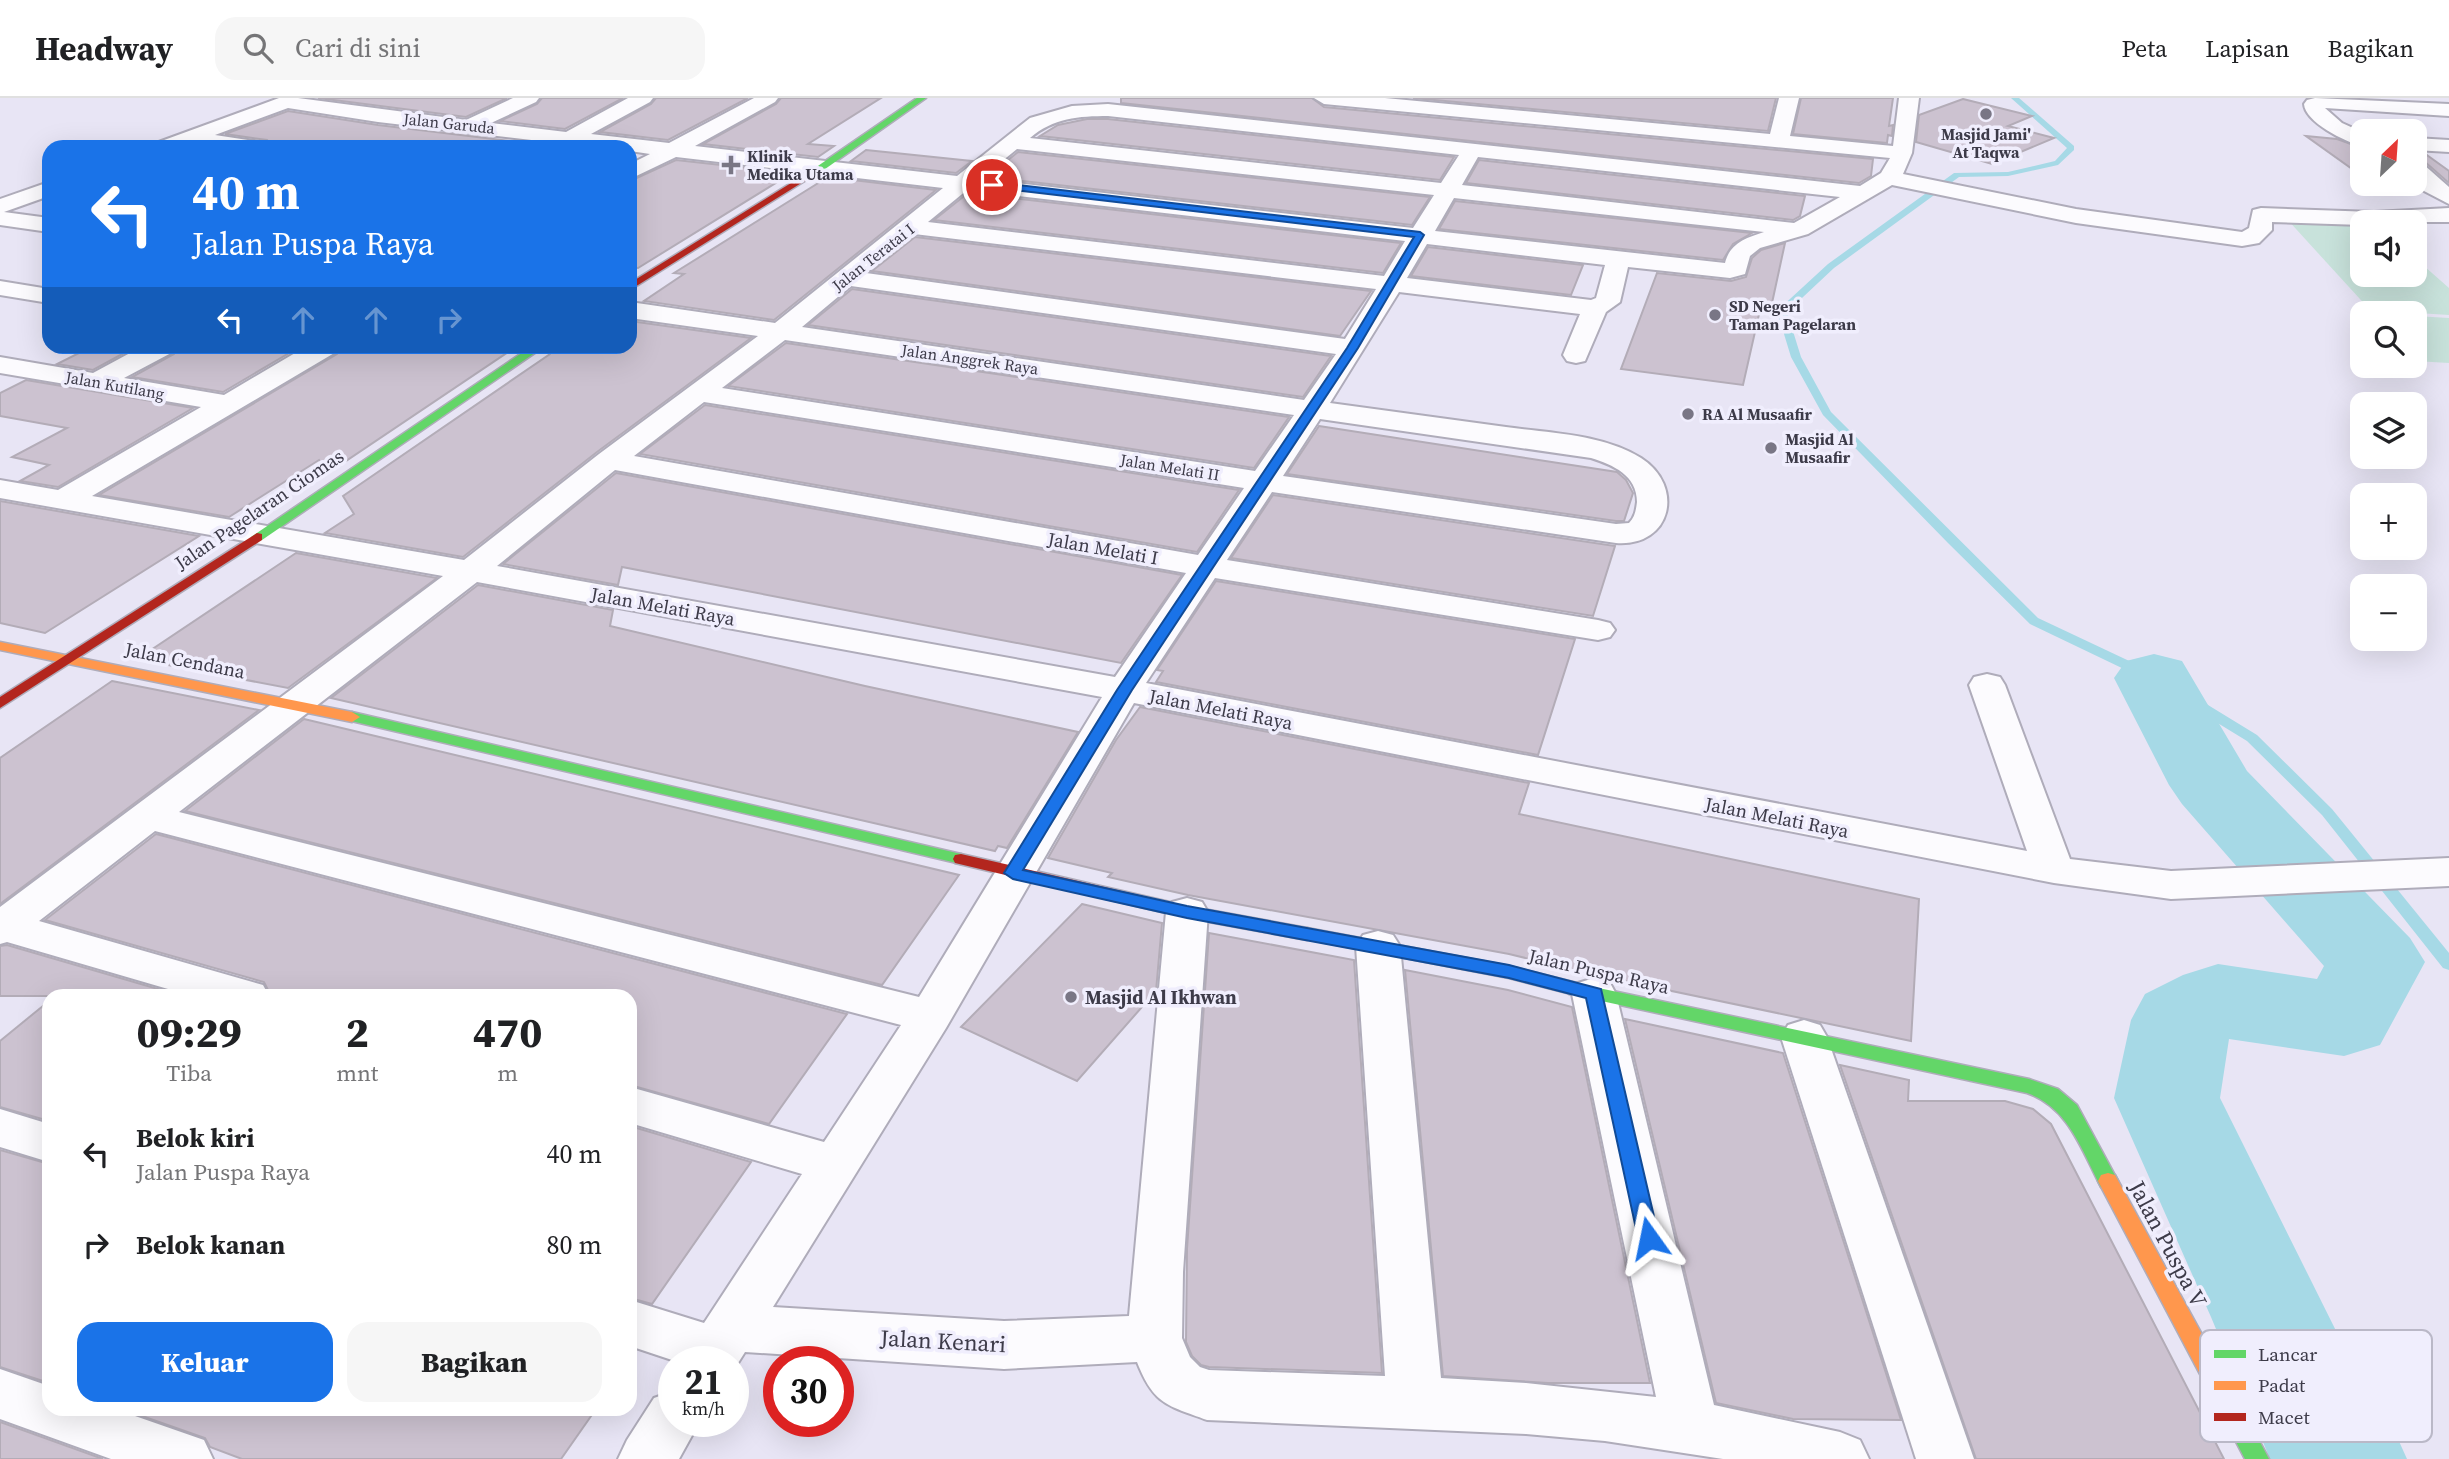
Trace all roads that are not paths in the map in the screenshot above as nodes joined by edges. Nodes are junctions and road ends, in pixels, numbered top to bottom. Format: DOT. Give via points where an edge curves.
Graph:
graph roads {
  1 [pos="415,98"];
  2 [pos="529,98"];
  3 [pos="643,98"];
  4 [pos="768,98"];
  5 [pos="922,98"];
  6 [pos="1192,98"];
  7 [pos="1324,98"];
  8 [pos="1545,98"];
  9 [pos="1789,98"];
  10 [pos="1909,98"];
  11 [pos="280,100"];
  12 [pos="2388,102"];
  13 [pos="1423,103"];
  14 [pos="1660,108"];
  15 [pos="2449,110"];
  16 [pos="1288,112"];
  17 [pos="378,116"];
  18 [pos="1169,117"];
  19 [pos="1535,119"];
  20 [pos="470,125"];
  21 [pos="1270,127"];
  22 [pos="1651,130"];
  23 [pos="2350,133"];
  24 [pos="189,138"];
  25 [pos="183,140"];
  26 [pos="205,140"];
  27 [pos="549,140"];
  28 [pos="564,140"];
  29 [pos="1779,141"];
  30 [pos="1014,142"];
  31 [pos="2427,145"];
  32 [pos="2449,146"];
  33 [pos="637,147"];
  34 [pos="1473,148"];
  35 [pos="672,149"];
  36 [pos="1901,153"];
  37 [pos="825,166"];
  38 [pos="1241,166"];
  39 [pos="1640,167"];
  40 [pos="637,169"];
  41 [pos="1889,178"];
  42 [pos="2427,181"];
  43 [pos="966,182"];
  44 [pos="1447,189"];
  45 [pos="42,191"];
  46 [pos="1865,193"];
  47 [pos="2449,197"];
  48 [pos="0,206"];
  49 [pos="2449,215"];
  50 [pos="0,218"];
  51 [pos="42,224"];
  52 [pos="911,227"];
  53 [pos="1800,229"];
  54 [pos="1420,235"];
  55 [pos="1618,259"];
  56 [pos="846,278"];
  57 [pos="637,283"];
  58 [pos="1390,285"];
  59 [pos="0,288"];
  60 [pos="42,295"];
  61 [pos="1595,308"];
  62 [pos="637,311"];
  63 [pos="780,332"];
  64 [pos="1353,348"];
  65 [pos="149,354"];
  66 [pos="314,354"];
  67 [pos="528,354"];
  68 [pos="1576,355"];
  69 [pos="0,365"];
  70 [pos="96,382"];
  71 [pos="701,393"];
  72 [pos="230,404"];
  73 [pos="1310,410"];
  74 [pos="609,460"];
  75 [pos="1265,482"];
  76 [pos="0,489"];
  77 [pos="61,501"];
  78 [pos="1639,530"];
  79 [pos="261,534"];
  80 [pos="1208,567"];
  81 [pos="470,571"];
  82 [pos="1598,629"];
  83 [pos="0,646"];
  84 [pos="68,659"];
  85 [pos="1987,685"];
  86 [pos="1124,690"];
  87 [pos="294,702"];
  88 [pos="0,704"];
  89 [pos="148,817"];
  90 [pos="2054,870"];
  91 [pos="2449,872"];
  92 [pos="1013,873"];
  93 [pos="1187,912"];
  94 [pos="2,928"];
  95 [pos="1378,947"];
  96 [pos="222,989"];
  97 [pos="1594,994"];
  98 [pos="930,1016"];
  99 [pos="1804,1037"];
  100 [pos="2051,1094"];
  101 [pos="637,1107"];
  102 [pos="0,1128"];
  103 [pos="42,1141"];
  104 [pos="834,1164"];
  105 [pos="637,1326"];
  106 [pos="1156,1338"];
  107 [pos="714,1346"];
  108 [pos="719,1346"];
  109 [pos="749,1347"];
  110 [pos="2200,1353"];
  111 [pos="0,1394"];
  112 [pos="1415,1402"];
  113 [pos="42,1409"];
  114 [pos="62,1416"];
  115 [pos="1691,1427"];
  116 [pos="661,1437"];
  117 [pos="2248,1442"];
  118 [pos="184,1459"];
  119 [pos="647,1459"];
  120 [pos="1840,1459"];
  121 [pos="1945,1459"];
  122 [pos="2257,1459"];
  1 -- 17 [label="street"];
  2 -- 20 [label="street"];
  3 -- 28 [label="street"];
  4 -- 35 [label="street"];
  5 -- 37 [label="street"];
  6 -- 18 [label="street"];
  7 -- 13 [label="street"];
  8 -- 19 [label="street"];
  9 -- 29 [label="street"];
  10 -- 36 [label="street"];
  11 -- 17 [label="street, Jalan Garuda"];
  11 -- 24 [label="street, Jalan Garuda"];
  12 -- 15 [label="street"];
  12 -- 23 [label="street" via="2314,104 2322,118"];
  13 -- 19 [label="street"];
  14 -- 22 [label="street"];
  16 -- 21 [label="street"];
  17 -- 20 [label="street, Jalan Garuda"];
  18 -- 21 [label="street, Jalan Teratai I"];
  18 -- 30 [label="street, Jalan Teratai I" via="1072,111 1037,122"];
  19 -- 22 [label="street"];
  20 -- 27 [label="street, Jalan Garuda"];
  21 -- 34 [label="street, Jalan Teratai I"];
  21 -- 38 [label="street"];
  22 -- 29 [label="street"];
  22 -- 39 [label="street"];
  24 -- 25 [label="street, Jalan Garuda"];
  24 -- 26 [label="street"];
  29 -- 36 [label="street"];
  30 -- 38 [label="street"];
  30 -- 43 [label="street, Jalan Teratai I"];
  31 -- 32 [label="street"];
  33 -- 35 [label="street, Jalan Garuda"];
  34 -- 39 [label="street, Jalan Teratai I"];
  34 -- 44 [label="street"];
  35 -- 37 [label="street, Jalan Garuda"];
  35 -- 40 [label="street"];
  36 -- 41 [label="street" via="1896,173"];
  37 -- 43 [label="street, Jalan Garuda"];
  37 -- 57 [label="street"];
  38 -- 44 [label="street"];
  39 -- 46 [label="street, Jalan Teratai I"];
  41 -- 46 [label="street"];
  41 -- 49 [label="street" via="2076,216 2242,239 2260,230 2261,215 2374,219"];
  42 -- 47 [label="street"];
  43 -- 52 [label="street, Jalan Teratai I"];
  43 -- 54 [label="street, Jalan Garuda"];
  44 -- 53 [label="street"];
  44 -- 54 [label="street"];
  45 -- 48 [label="street"];
  46 -- 53 [label="street"];
  50 -- 51 [label="street"];
  52 -- 56 [label="street, Jalan Teratai I"];
  52 -- 58 [label="street"];
  53 -- 55 [label="street, Jalan Garuda" via="1752,243 1730,271"];
  54 -- 55 [label="street, Jalan Garuda"];
  54 -- 58 [label="street"];
  55 -- 61 [label="street" via="1607,302"];
  56 -- 63 [label="street, Jalan Teratai I"];
  56 -- 64 [label="street"];
  58 -- 61 [label="street"];
  58 -- 64 [label="street"];
  59 -- 60 [label="street"];
  61 -- 68 [label="street"];
  62 -- 63 [label="street, Jalan Anggrek Raya"];
  63 -- 71 [label="street, Jalan Teratai I"];
  63 -- 73 [label="street, Jalan Anggrek Raya"];
  64 -- 73 [label="street"];
  65 -- 70 [label="street"];
  66 -- 72 [label="street"];
  67 -- 79 [label="street, Jalan Pagelaran Ciomas"];
  69 -- 70 [label="street, Jalan Kutilang"];
  70 -- 72 [label="street, Jalan Kutilang"];
  71 -- 74 [label="street, Jalan Teratai I"];
  71 -- 75 [label="street, Jalan Melati II"];
  72 -- 77 [label="street"];
  73 -- 75 [label="street"];
  73 -- 78 [label="street, Jalan Anggrek Raya" via="1605,452 1645,476 1653,493 1649,516"];
  74 -- 80 [label="street, Jalan Melati I"];
  74 -- 81 [label="street, Jalan Teratai I"];
  75 -- 78 [label="street, Jalan Melati II" via="1602,532"];
  75 -- 80 [label="street"];
  76 -- 77 [label="street, Jalan Melati Raya"];
  77 -- 79 [label="street, Jalan Melati Raya"];
  79 -- 81 [label="street, Jalan Melati Raya"];
  79 -- 84 [label="street, Jalan Pagelaran Ciomas"];
  80 -- 82 [label="street, Jalan Melati I"];
  80 -- 86 [label="street"];
  81 -- 86 [label="street, Jalan Melati Raya"];
  81 -- 87 [label="street, Jalan Teratai I"];
  83 -- 84 [label="street, Jalan Cendana"];
  84 -- 87 [label="street, Jalan Cendana"];
  84 -- 88 [label="street, Jalan Pagelaran Ciomas"];
  85 -- 90 [label="street"];
  86 -- 90 [label="street, Jalan Melati Raya"];
  86 -- 92 [label="street"];
  87 -- 89 [label="street, Jalan Teratai I"];
  87 -- 92 [label="street, Jalan Cendana"];
  89 -- 94 [label="street, Jalan Teratai I"];
  89 -- 98 [label="street"];
  90 -- 91 [label="street, Jalan Melati Raya" via="2171,885"];
  92 -- 93 [label="street, Jalan Puspa Raya"];
  92 -- 98 [label="street"];
  93 -- 95 [label="street, Jalan Puspa Raya"];
  93 -- 106 [label="street" via="1157,1272"];
  94 -- 96 [label="street"];
  95 -- 97 [label="street, Jalan Puspa Raya"];
  95 -- 112 [label="street"];
  97 -- 99 [label="street, Jalan Puspa Raya"];
  97 -- 115 [label="street"];
  98 -- 104 [label="street"];
  99 -- 100 [label="street, Jalan Puspa Raya"];
  99 -- 121 [label="street"];
  100 -- 110 [label="street, Jalan Puspa V" via="2070,1110"];
  101 -- 104 [label="street"];
  102 -- 103 [label="street"];
  104 -- 108 [label="street"];
  105 -- 107 [label="street, Jalan Kenari"];
  106 -- 109 [label="street, Jalan Kenari" via="1004,1345"];
  106 -- 112 [label="street" via="1169,1373 1180,1384 1207,1395"];
  111 -- 113 [label="street"];
  112 -- 115 [label="street" via="1612,1416"];
  114 -- 118 [label="street"];
  115 -- 120 [label="street"];
  116 -- 119 [label="street"];
  117 -- 122 [label="street, Jalan Puspa V"];
}
